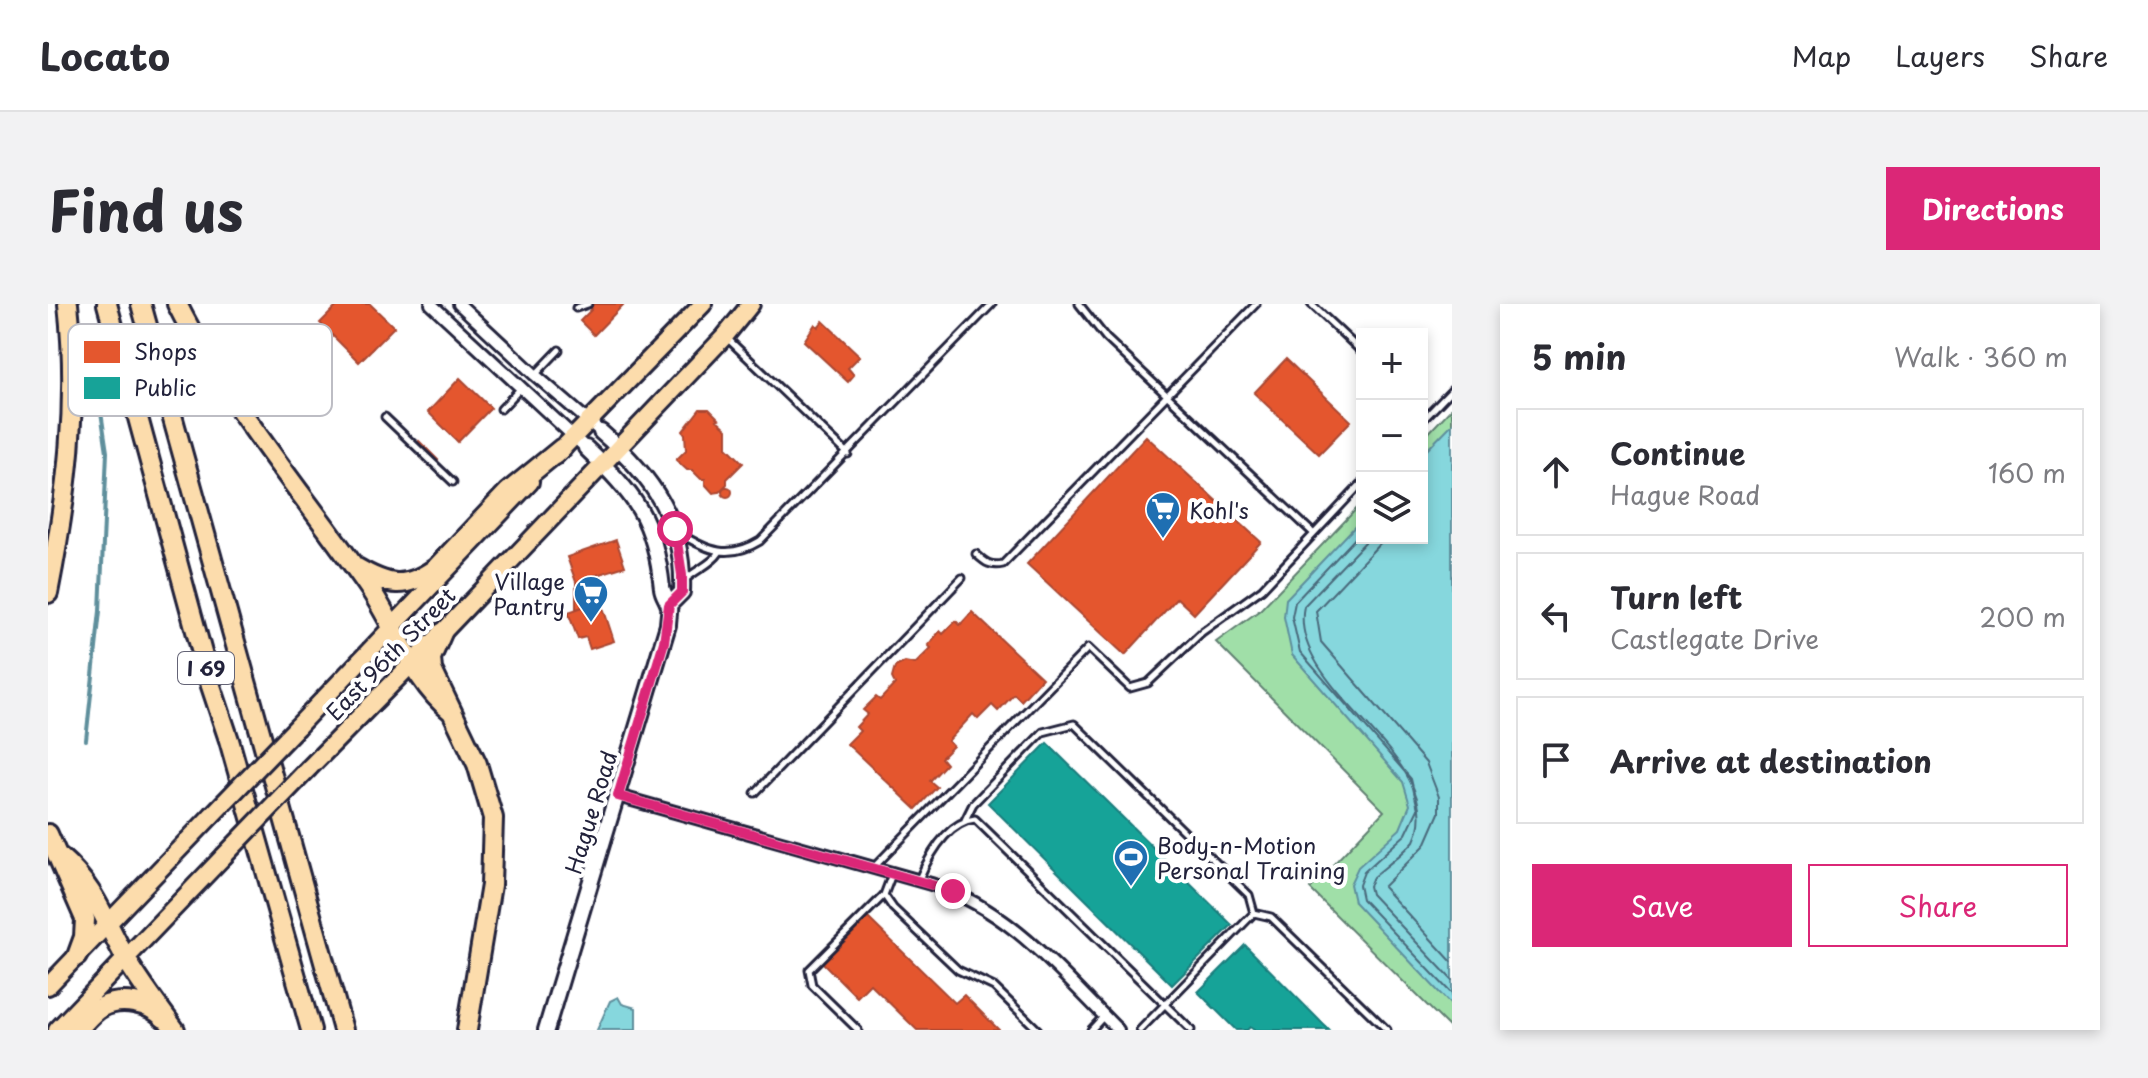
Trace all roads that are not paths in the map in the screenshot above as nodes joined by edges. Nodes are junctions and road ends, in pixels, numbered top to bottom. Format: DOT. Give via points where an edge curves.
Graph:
graph roads {
  1 [pos="68,304"];
  2 [pos="107,304"];
  3 [pos="141,304"];
  4 [pos="177,304"];
  5 [pos="431,304"];
  6 [pos="459,304"];
  7 [pos="588,304"];
  8 [pos="703,304"];
  9 [pos="751,304"];
  10 [pos="992,304"];
  11 [pos="1079,304"];
  12 [pos="1256,304"];
  13 [pos="1311,304"];
  14 [pos="576,308"];
  15 [pos="70,324"];
  16 [pos="112,324"];
  17 [pos="147,324"];
  18 [pos="187,324"];
  19 [pos="725,336"];
  20 [pos="1356,346"];
  21 [pos="559,350"];
  22 [pos="535,375"];
  23 [pos="520,388"];
  24 [pos="1452,390"];
  25 [pos="1166,396"];
  26 [pos="501,409"];
  27 [pos="1428,415"];
  28 [pos="72,416"];
  29 [pos="137,416"];
  30 [pos="172,416"];
  31 [pos="243,416"];
  32 [pos="385,417"];
  33 [pos="595,427"];
  34 [pos="574,444"];
  35 [pos="618,446"];
  36 [pos="848,454"];
  37 [pos="602,463"];
  38 [pos="453,482"];
  39 [pos="1356,489"];
  40 [pos="675,531"];
  41 [pos="1313,533"];
  42 [pos="719,553"];
  43 [pos="976,554"];
  44 [pos="353,566"];
  45 [pos="962,578"];
  46 [pos="683,582"];
  47 [pos="48,593"];
  48 [pos="669,605"];
  49 [pos="393,628"];
  50 [pos="442,633"];
  51 [pos="411,662"];
  52 [pos="452,712"];
  53 [pos="755,793"];
  54 [pos="618,796"];
  55 [pos="965,820"];
  56 [pos="48,834"];
  57 [pos="60,857"];
  58 [pos="874,867"];
  59 [pos="892,873"];
  60 [pos="918,880"];
  61 [pos="884,895"];
  62 [pos="1254,913"];
  63 [pos="108,922"];
  64 [pos="77,956"];
  65 [pos="126,958"];
  66 [pos="48,986"];
  67 [pos="1165,1005"];
  68 [pos="1104,1016"];
  69 [pos="174,1029"];
  70 [pos="57,1030"];
  71 [pos="77,1030"];
  72 [pos="311,1030"];
  73 [pos="343,1030"];
  74 [pos="467,1030"];
  75 [pos="546,1030"];
  76 [pos="858,1030"];
  77 [pos="1038,1030"];
  78 [pos="1091,1030"];
  79 [pos="1118,1030"];
  80 [pos="1140,1030"];
  81 [pos="1191,1030"];
  82 [pos="1387,1030"];
  1 -- 15 [label="highway"];
  2 -- 16 [label="highway, I 69"];
  3 -- 17 [label="highway, I 69"];
  4 -- 18 [label="highway"];
  5 -- 23 [label="street"];
  6 -- 22 [label="street"];
  7 -- 14 [label="lane"];
  8 -- 33 [label="main road, East 96th Street"];
  9 -- 19 [label="main road, East 96th Street"];
  10 -- 36 [label="lane"];
  11 -- 25 [label="lane"];
  12 -- 25 [label="lane"];
  13 -- 20 [label="lane"];
  19 -- 35 [label="main road, East 96th Street"];
  19 -- 36 [label="lane"];
  21 -- 22 [label="lane"];
  22 -- 33 [label="street"];
  23 -- 26 [label="lane"];
  23 -- 34 [label="street"];
  24 -- 27 [label="lane"];
  25 -- 41 [label="lane"];
  25 -- 43 [label="lane" via="1003,564 987,564"];
  28 -- 47 [label="highway" via="63,518"];
  29 -- 72 [label="highway, I 69"];
  30 -- 73 [label="highway, I 69"];
  31 -- 44 [label="highway"];
  32 -- 38 [label="lane"];
  33 -- 34 [label="main road, East 96th Street"];
  33 -- 35 [label="street"];
  34 -- 37 [label="street, Hague Road"];
  34 -- 44 [label="highway" via="508,492 426,576 391,583"];
  34 -- 49 [label="main road, East 96th Street"];
  35 -- 37 [label="main road, East 96th Street"];
  35 -- 40 [label="street" via="649,480"];
  36 -- 42 [label="lane" via="770,533 745,549"];
  37 -- 48 [label="street, Hague Road" via="643,513"];
  37 -- 50 [label="main road, East 96th Street"];
  39 -- 41 [label="lane"];
  40 -- 42 [label="lane"];
  40 -- 46 [label="street"];
  41 -- 58 [label="lane" via="1262,589 1202,632 1148,683 1130,688 1088,648"];
  42 -- 46 [label="lane"];
  44 -- 49 [label="highway"];
  45 -- 53 [label="lane"];
  46 -- 48 [label="street, Hague Road" via="682,592"];
  48 -- 54 [label="street, Hague Road" via="664,642"];
  49 -- 51 [label="highway"];
  49 -- 63 [label="main road, East 96th Street, bridge"];
  50 -- 51 [label="main road, East 96th Street"];
  50 -- 52 [label="highway" via="431,658 432,670"];
  51 -- 52 [label="highway" via="436,699"];
  51 -- 65 [label="main road, East 96th Street, bridge"];
  52 -- 74 [label="highway" via="477,764 493,818 491,885"];
  54 -- 58 [label="street"];
  54 -- 75 [label="street, Hague Road"];
  55 -- 60 [label="lane" via="929,856"];
  55 -- 62 [label="lane" via="973,804 1043,732 1074,724 1249,895"];
  55 -- 67 [label="lane" via="975,819"];
  56 -- 57 [label="highway"];
  57 -- 63 [label="highway" via="75,870"];
  57 -- 64 [label="highway" via="85,919"];
  58 -- 59 [label="street"];
  59 -- 60 [label="street"];
  59 -- 61 [label="lane"];
  60 -- 68 [label="street" via="969,898 1002,918"];
  61 -- 76 [label="lane" via="809,970 812,985"];
  61 -- 77 [label="lane" via="958,970 994,987"];
  62 -- 67 [label="lane"];
  62 -- 82 [label="lane" via="1271,917"];
  63 -- 64 [label="main road, East 96th Street"];
  63 -- 65 [label="highway"];
  64 -- 66 [label="main road, East 96th Street"];
  65 -- 69 [label="highway"];
  65 -- 70 [label="main road, East 96th Street"];
  67 -- 80 [label="lane"];
  67 -- 81 [label="lane"];
  68 -- 78 [label="lane"];
  68 -- 79 [label="street"];
  69 -- 71 [label="highway" via="158,1012 126,1003 98,1009"];
}
